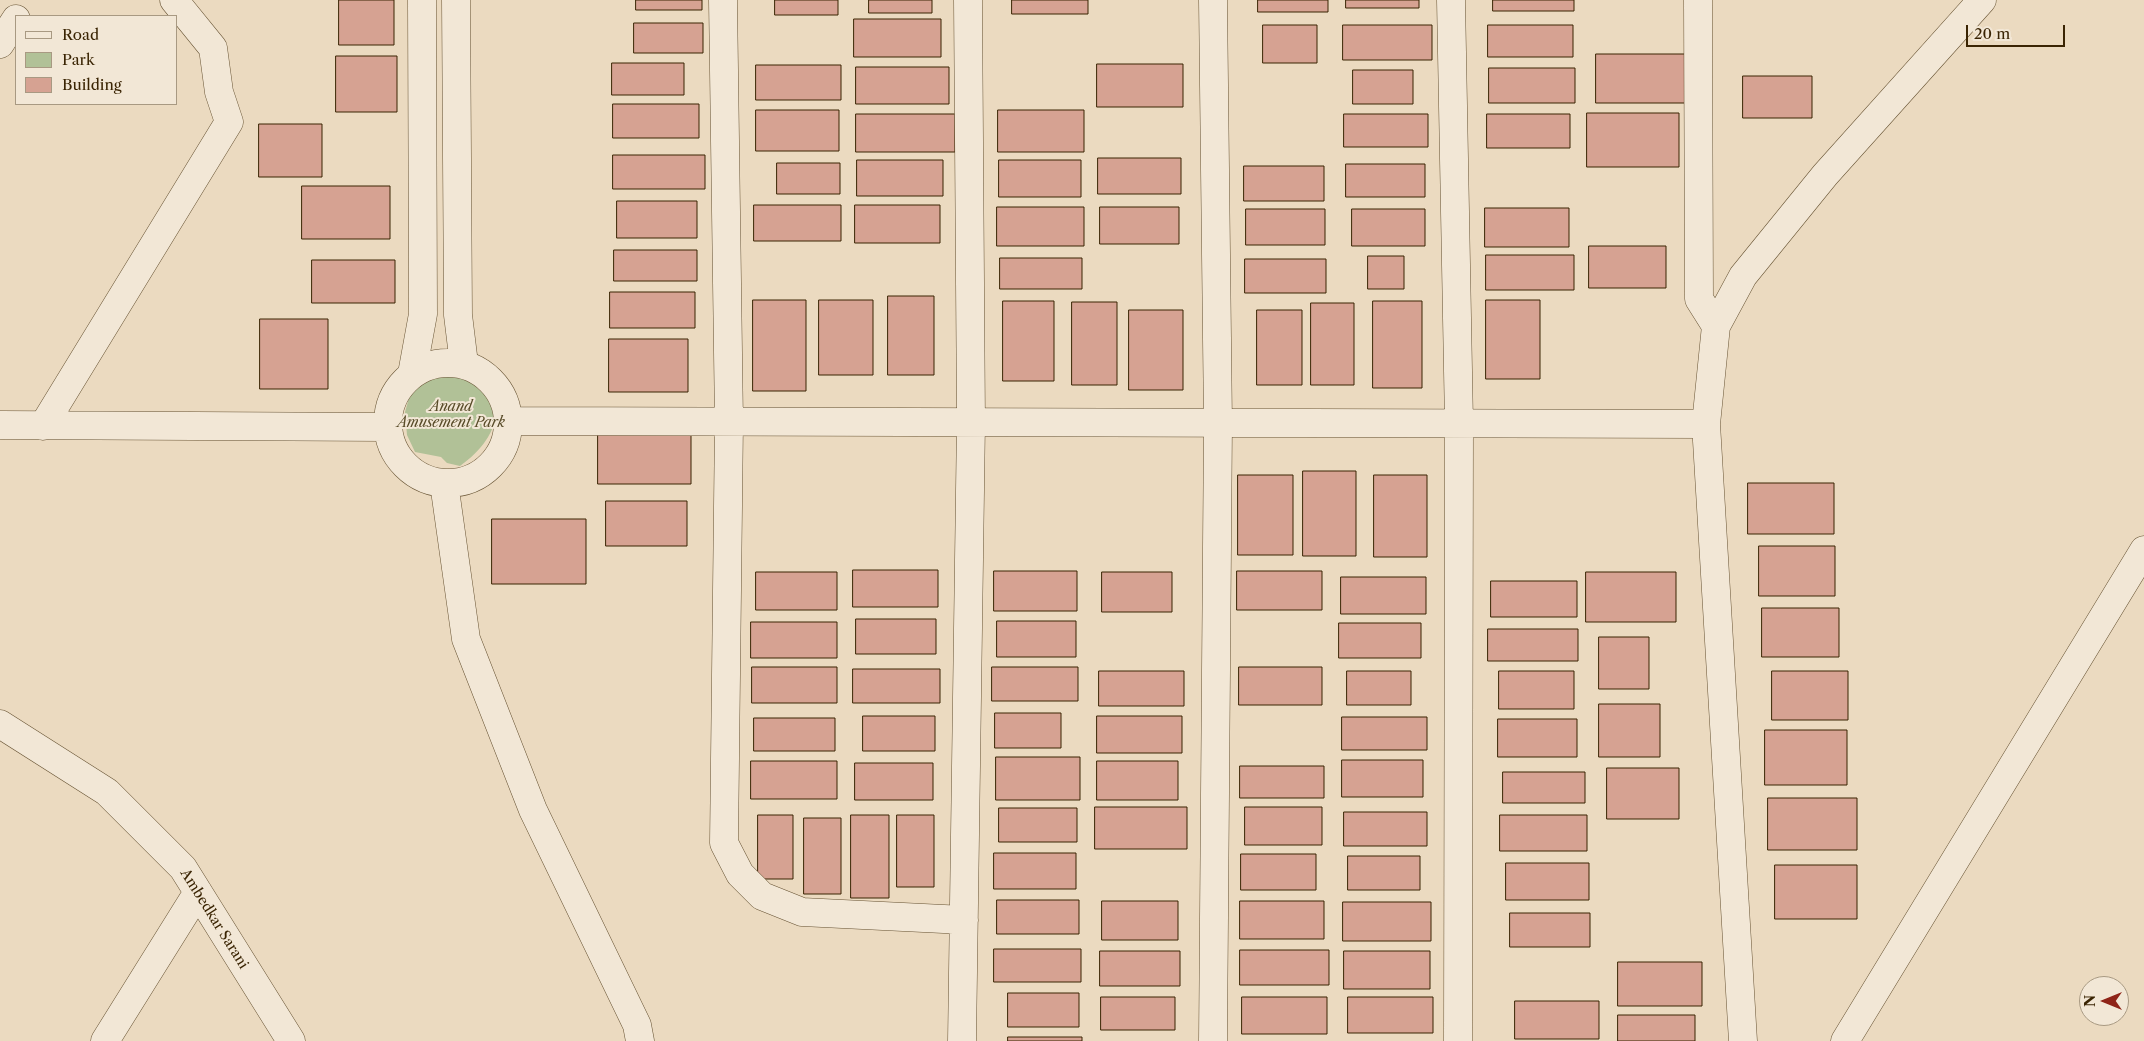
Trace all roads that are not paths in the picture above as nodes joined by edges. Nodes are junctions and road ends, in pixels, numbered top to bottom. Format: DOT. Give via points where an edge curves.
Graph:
graph roads {
  1 [pos="29,0"];
  2 [pos="174,0"];
  3 [pos="422,0"];
  4 [pos="456,0"];
  5 [pos="723,0"];
  6 [pos="968,0"];
  7 [pos="1213,0"];
  8 [pos="1451,0"];
  9 [pos="1698,0"];
  10 [pos="1982,0"];
  11 [pos="19,15"];
  12 [pos="15,21"];
  13 [pos="0,44"];
  14 [pos="1716,326"];
  15 [pos="464,364"];
  16 [pos="412,374"];
  17 [pos="508,421"];
  18 [pos="729,422"];
  19 [pos="971,422"];
  20 [pos="1218,423"];
  21 [pos="1459,423"];
  22 [pos="1706,424"];
  23 [pos="0,425"];
  24 [pos="43,426"];
  25 [pos="387,427"];
  26 [pos="444,483"];
  27 [pos="2144,550"];
  28 [pos="0,724"];
  29 [pos="198,892"];
  30 [pos="964,920"];
  31 [pos="105,1041"];
  32 [pos="291,1041"];
  33 [pos="640,1041"];
  34 [pos="962,1041"];
  35 [pos="1212,1041"];
  36 [pos="1458,1041"];
  37 [pos="1743,1041"];
  38 [pos="1845,1041"];
  1 -- 11 [label="street"];
  2 -- 24 [label="street" via="213,48 219,92 229,122"];
  3 -- 16 [label="street" via="423,314"];
  4 -- 15 [label="street" via="458,316"];
  5 -- 18 [label="street"];
  6 -- 19 [label="street"];
  7 -- 20 [label="street"];
  8 -- 21 [label="street"];
  9 -- 14 [label="street" via="1699,299"];
  10 -- 14 [label="street" via="1748,268"];
  12 -- 13 [label="street"];
  14 -- 22 [label="street"];
  15 -- 16 [label="street" via="446,362 427,366"];
  15 -- 17 [label="street" via="482,373 498,388 506,404"];
  16 -- 25 [label="street" via="397,389 390,404"];
  17 -- 18 [label="street"];
  17 -- 26 [label="street" via="505,443 494,462 480,475 466,481"];
  18 -- 19 [label="street"];
  18 -- 30 [label="street" via="724,843 740,874 762,896 802,912"];
  19 -- 20 [label="street"];
  19 -- 30 [label="street"];
  20 -- 21 [label="street"];
  20 -- 35 [label="street"];
  21 -- 22 [label="street"];
  21 -- 36 [label="street"];
  22 -- 37 [label="street"];
  23 -- 24 [label="street"];
  24 -- 25 [label="street"];
  25 -- 26 [label="street" via="392,446 404,464 424,479"];
  26 -- 33 [label="street" via="466,639 533,810 637,1026"];
  27 -- 38 [label="street"];
  28 -- 29 [label="street, Ambedkar Sarani" via="107,792 183,868"];
  29 -- 31 [label="street"];
  29 -- 32 [label="street, Ambedkar Sarani"];
  30 -- 34 [label="street"];
}
